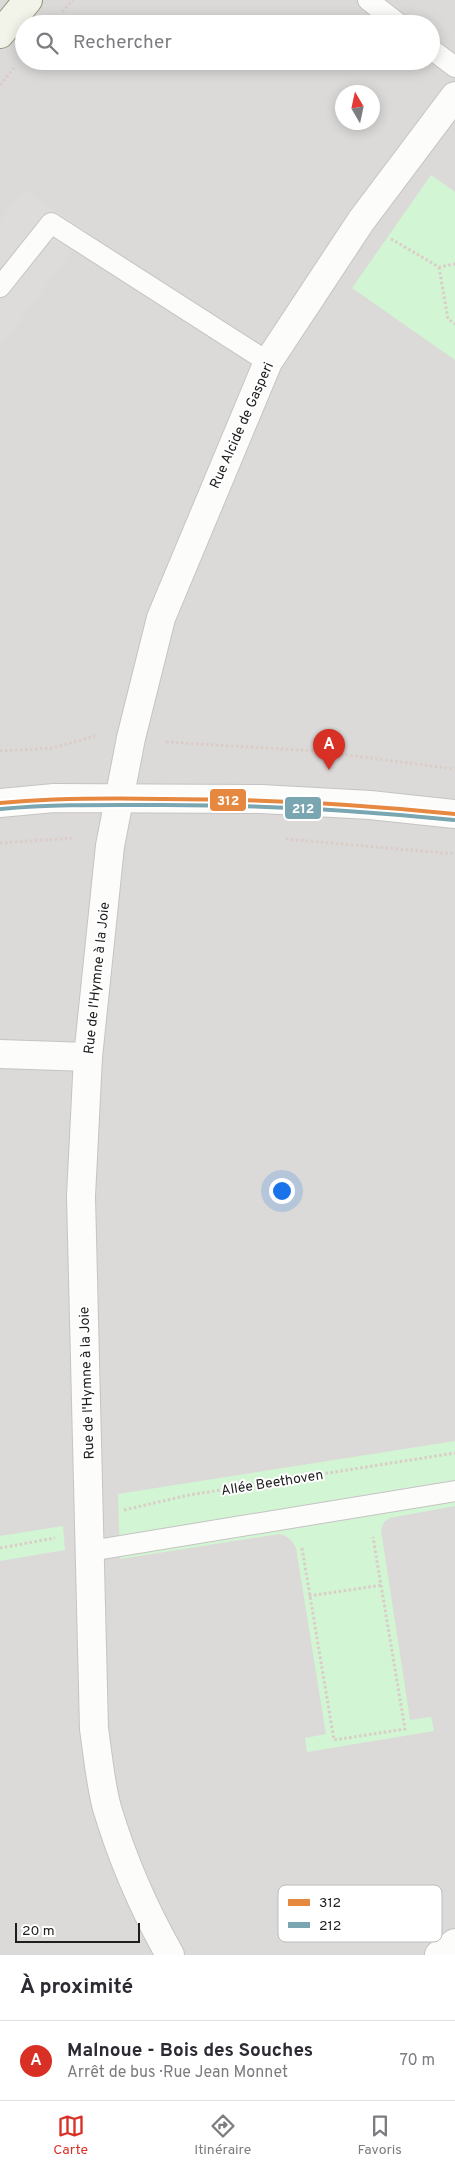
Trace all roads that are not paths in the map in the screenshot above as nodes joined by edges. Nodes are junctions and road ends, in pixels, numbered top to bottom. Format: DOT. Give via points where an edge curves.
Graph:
graph roads {
  1 [pos="28,0"];
  2 [pos="368,0"];
  3 [pos="16,15"];
  4 [pos="387,15"];
  5 [pos="15,16"];
  6 [pos="0,34"];
  7 [pos="440,55"];
  8 [pos="455,67"];
  9 [pos="455,96"];
  10 [pos="0,288"];
  11 [pos="268,362"];
  12 [pos="118,798"];
  13 [pos="0,803"];
  14 [pos="455,814"];
  15 [pos="0,1054"];
  16 [pos="88,1057"];
  17 [pos="455,1491"];
  18 [pos="90,1534"];
  19 [pos="455,1943"];
  20 [pos="170,1955"];
  21 [pos="439,1955"];
  1 -- 3 [label="main road"];
  2 -- 4 [label="lane"];
  5 -- 6 [label="main road"];
  7 -- 8 [label="lane"];
  9 -- 11 [label="street, Rue Alcide de Gasperi" via="361,221"];
  10 -- 11 [label="lane" via="51,223"];
  11 -- 12 [label="street, Rue Alcide de Gasperi" via="161,618"];
  12 -- 13 [label="street" via="49,798"];
  12 -- 14 [label="street" via="261,799"];
  12 -- 16 [label="street, Rue de l'Hymne à la Joie"];
  15 -- 16 [label="street"];
  16 -- 18 [label="street, Rue de l'Hymne à la Joie" via="81,1196"];
  17 -- 18 [label="lane" via="296,1516"];
  18 -- 20 [label="street, Rue de l'Hymne à la Joie" via="94,1729 102,1783 122,1852"];
  19 -- 21 [label="street"];
}
